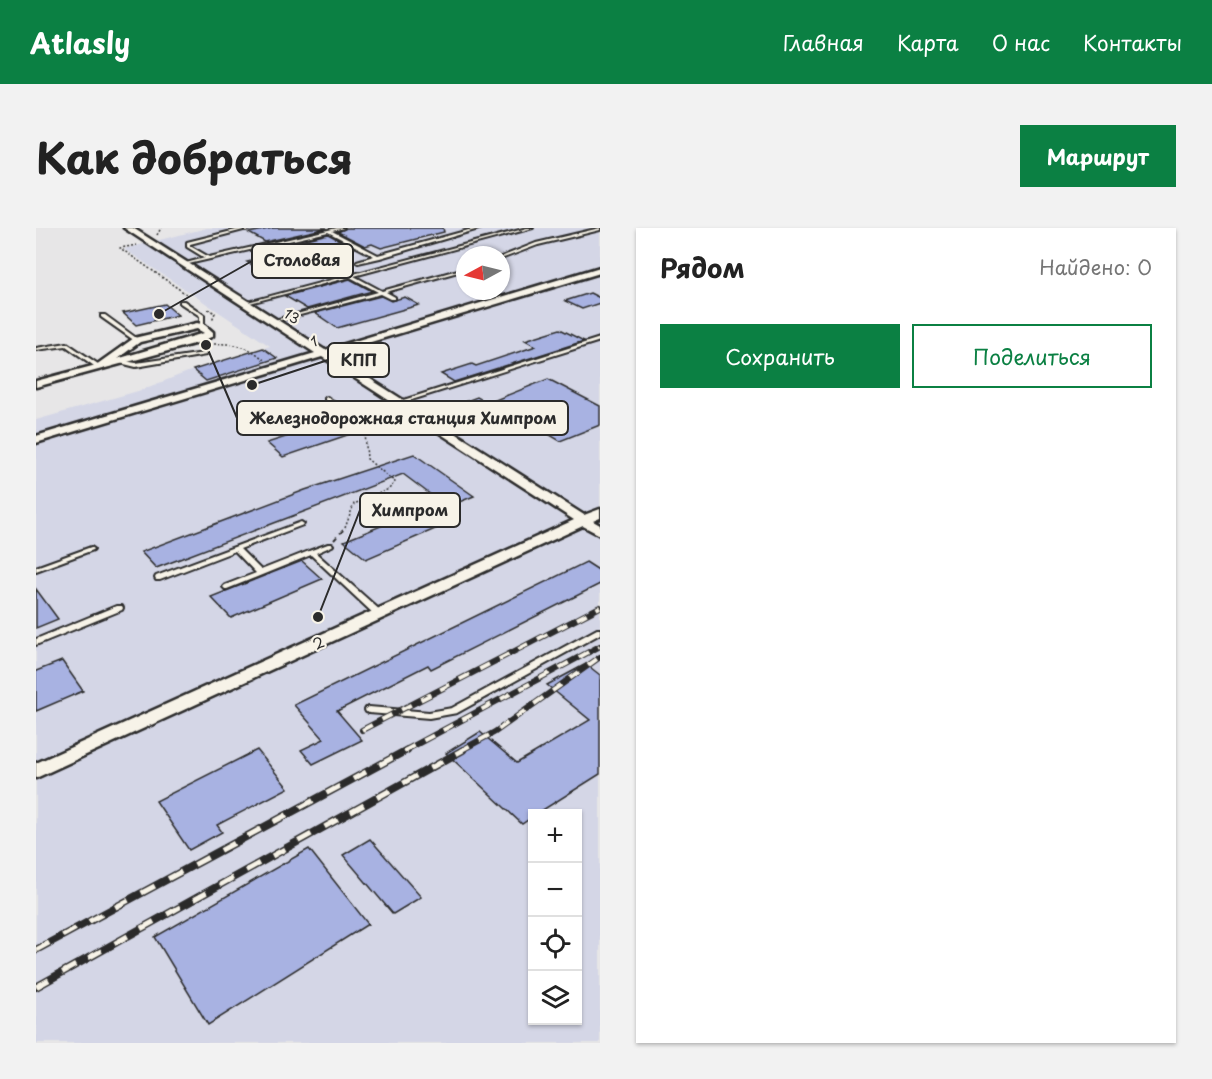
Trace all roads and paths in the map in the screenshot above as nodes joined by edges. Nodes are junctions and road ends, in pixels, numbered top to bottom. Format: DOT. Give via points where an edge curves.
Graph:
graph roads {
  1 [pos="128,228"];
  2 [pos="160,228"];
  3 [pos="249,228"];
  4 [pos="342,228"];
  5 [pos="480,228"];
  6 [pos="531,228"];
  7 [pos="587,228"];
  8 [pos="600,229"];
  9 [pos="593,230"];
  10 [pos="328,231"];
  11 [pos="150,242"];
  12 [pos="510,254"];
  13 [pos="379,256"];
  14 [pos="208,258"];
  15 [pos="358,262"];
  16 [pos="184,264"];
  17 [pos="600,270"];
  18 [pos="456,272"];
  19 [pos="350,276"];
  20 [pos="379,291"];
  21 [pos="186,294"];
  22 [pos="393,298"];
  23 [pos="182,302"];
  24 [pos="246,303"];
  25 [pos="205,307"];
  26 [pos="103,316"];
  27 [pos="273,321"];
  28 [pos="202,327"];
  29 [pos="600,339"];
  30 [pos="137,340"];
  31 [pos="206,345"];
  32 [pos="36,349"];
  33 [pos="204,354"];
  34 [pos="324,354"];
  35 [pos="119,362"];
  36 [pos="266,362"];
  37 [pos="99,366"];
  38 [pos="36,384"];
  39 [pos="327,399"];
  40 [pos="404,405"];
  41 [pos="364,423"];
  42 [pos="36,440"];
  43 [pos="600,513"];
  44 [pos="584,520"];
  45 [pos="301,524"];
  46 [pos="600,531"];
  47 [pos="330,544"];
  48 [pos="91,549"];
  49 [pos="236,549"];
  50 [pos="311,552"];
  51 [pos="36,568"];
  52 [pos="260,573"];
  53 [pos="159,578"];
  54 [pos="227,587"];
  55 [pos="119,609"];
  56 [pos="379,614"];
  57 [pos="600,631"];
  58 [pos="36,642"];
  59 [pos="369,710"];
  60 [pos="36,771"];
  1 -- 11 [label="street, 13"];
  2 -- 11 [label="path"];
  3 -- 14 [label="lane" via="188,243"];
  4 -- 10 [label="lane"];
  5 -- 13 [label="lane"];
  6 -- 19 [label="lane"];
  7 -- 9 [label="lane"];
  8 -- 9 [label="lane"];
  9 -- 12 [label="lane"];
  10 -- 13 [label="lane"];
  10 -- 14 [label="lane"];
  11 -- 16 [label="street, 13"];
  11 -- 21 [label="path" via="120,248"];
  13 -- 15 [label="lane"];
  14 -- 16 [label="lane"];
  16 -- 24 [label="street, 13"];
  17 -- 34 [label="street, 1"];
  18 -- 20 [label="lane"];
  19 -- 20 [label="lane"];
  19 -- 24 [label="lane"];
  20 -- 22 [label="lane"];
  20 -- 27 [label="lane"];
  23 -- 28 [label="lane" via="202,316"];
  24 -- 27 [label="street, 13"];
  25 -- 28 [label="path" via="215,314"];
  26 -- 30 [label="lane"];
  27 -- 34 [label="street, 13"];
  28 -- 30 [label="street"];
  28 -- 35 [label="street" via="210,334 208,337"];
  29 -- 40 [label="lane"];
  30 -- 37 [label="street"];
  31 -- 36 [label="path" via="246,345"];
  32 -- 37 [label="lane" via="67,344"];
  33 -- 35 [label="lane" via="136,365"];
  34 -- 40 [label="street, 13"];
  34 -- 42 [label="street, 1"];
  35 -- 37 [label="street"];
  37 -- 38 [label="street"];
  39 -- 41 [label="lane"];
  40 -- 41 [label="lane"];
  40 -- 44 [label="street, 13"];
  41 -- 47 [label="path" via="366,457 395,482 390,489 354,504 347,526"];
  43 -- 44 [label="street, 2"];
  44 -- 46 [label="street, 13"];
  44 -- 56 [label="street, 2"];
  45 -- 49 [label="lane"];
  47 -- 50 [label="lane"];
  48 -- 51 [label="lane"];
  49 -- 52 [label="lane"];
  49 -- 53 [label="lane"];
  50 -- 52 [label="lane"];
  50 -- 56 [label="lane"];
  52 -- 54 [label="lane"];
  55 -- 58 [label="lane"];
  56 -- 60 [label="street, 2"];
  57 -- 59 [label="lane" via="454,711 429,716"];
}
